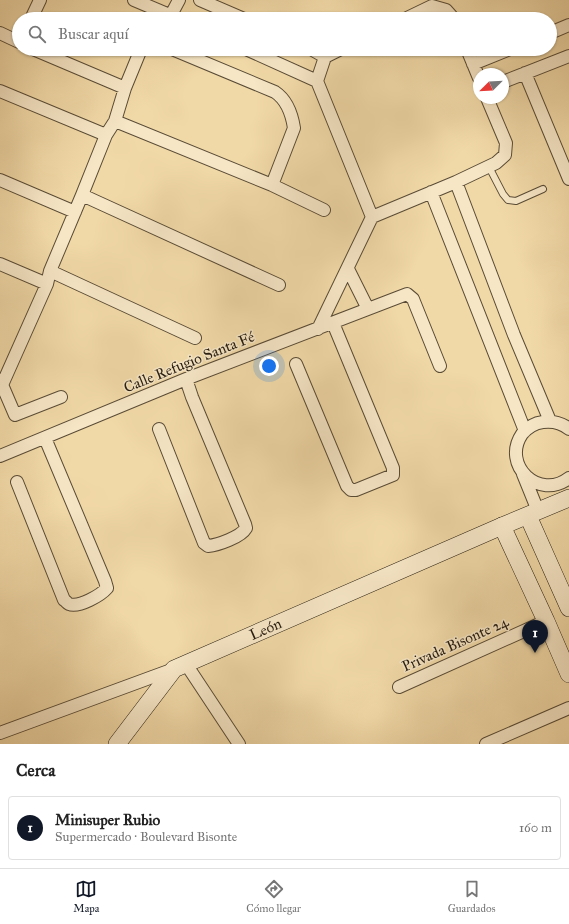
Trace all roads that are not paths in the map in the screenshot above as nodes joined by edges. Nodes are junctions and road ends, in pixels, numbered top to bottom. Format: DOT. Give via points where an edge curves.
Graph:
graph roads {
  1 [pos="40,0"];
  2 [pos="134,0"];
  3 [pos="179,0"];
  4 [pos="200,0"];
  5 [pos="34,12"];
  6 [pos="163,12"];
  7 [pos="176,12"];
  8 [pos="228,12"];
  9 [pos="420,12"];
  10 [pos="448,12"];
  11 [pos="569,25"];
  12 [pos="557,30"];
  13 [pos="0,33"];
  14 [pos="12,39"];
  15 [pos="50,56"];
  16 [pos="138,56"];
  17 [pos="189,56"];
  18 [pos="262,56"];
  19 [pos="325,56"];
  20 [pos="470,56"];
  21 [pos="493,56"];
  22 [pos="569,56"];
  23 [pos="473,64"];
  24 [pos="475,68"];
  25 [pos="525,73"];
  26 [pos="509,80"];
  27 [pos="317,81"];
  28 [pos="125,88"];
  29 [pos="0,91"];
  30 [pos="490,104"];
  31 [pos="115,121"];
  32 [pos="106,135"];
  33 [pos="489,167"];
  34 [pos="569,179"];
  35 [pos="0,180"];
  36 [pos="456,182"];
  37 [pos="272,185"];
  38 [pos="543,189"];
  39 [pos="431,192"];
  40 [pos="82,196"];
  41 [pos="324,210"];
  42 [pos="75,212"];
  43 [pos="372,217"];
  44 [pos="0,264"];
  45 [pos="348,269"];
  46 [pos="50,271"];
  47 [pos="47,284"];
  48 [pos="279,284"];
  49 [pos="368,308"];
  50 [pos="333,322"];
  51 [pos="318,329"];
  52 [pos="195,338"];
  53 [pos="296,364"];
  54 [pos="440,366"];
  55 [pos="186,379"];
  56 [pos="1,382"];
  57 [pos="61,397"];
  58 [pos="550,421"];
  59 [pos="159,429"];
  60 [pos="569,429"];
  61 [pos="525,431"];
  62 [pos="45,438"];
  63 [pos="0,456"];
  64 [pos="523,473"];
  65 [pos="569,478"];
  66 [pos="17,482"];
  67 [pos="569,498"];
  68 [pos="533,513"];
  69 [pos="502,526"];
  70 [pos="569,608"];
  71 [pos="546,621"];
  72 [pos="180,667"];
  73 [pos="569,674"];
  74 [pos="399,687"];
  75 [pos="569,708"];
  76 [pos="0,733"];
  77 [pos="117,744"];
  78 [pos="239,744"];
  79 [pos="486,744"];
  1 -- 5 [label="street"];
  2 -- 6 [label="street"];
  3 -- 7 [label="street"];
  4 -- 8 [label="street"];
  9 -- 10 [label="street" via="432,6"];
  11 -- 12 [label="street"];
  13 -- 14 [label="street"];
  15 -- 28 [label="street"];
  16 -- 28 [label="street"];
  17 -- 37 [label="street" via="275,92 286,103 294,128"];
  18 -- 27 [label="street"];
  19 -- 27 [label="street"];
  20 -- 23 [label="street"];
  21 -- 23 [label="street"];
  22 -- 25 [label="street"];
  23 -- 24 [label="street"];
  25 -- 26 [label="street"];
  25 -- 34 [label="street"];
  27 -- 43 [label="street"];
  28 -- 31 [label="street"];
  29 -- 32 [label="street"];
  30 -- 33 [label="street" via="506,143 505,155"];
  31 -- 32 [label="street"];
  31 -- 37 [label="street"];
  32 -- 40 [label="street"];
  33 -- 36 [label="street"];
  33 -- 38 [label="lane" via="508,200 516,201"];
  35 -- 42 [label="street"];
  36 -- 39 [label="street"];
  36 -- 58 [label="street" via="514,335"];
  37 -- 41 [label="street"];
  39 -- 43 [label="street"];
  39 -- 61 [label="street"];
  40 -- 42 [label="street"];
  40 -- 48 [label="street"];
  42 -- 46 [label="street"];
  43 -- 45 [label="street"];
  44 -- 47 [label="street"];
  45 -- 49 [label="street"];
  45 -- 51 [label="street"];
  46 -- 47 [label="street"];
  46 -- 52 [label="street"];
  47 -- 56 [label="street"];
  49 -- 50 [label="street, Calle Refugio Santa Fé"];
  49 -- 54 [label="street, Calle Refugio Santa Fé" via="407,294 413,299"];
  50 -- 51 [label="street, Calle Refugio Santa Fé"];
  50 -- 53 [label="street" via="394,468 393,474 356,490 351,490 347,486"];
  51 -- 55 [label="street, Calle Refugio Santa Fé"];
  55 -- 59 [label="street" via="245,524 243,533 216,546 204,543"];
  55 -- 62 [label="street, Calle Refugio Santa Fé"];
  56 -- 57 [label="street" via="15,415"];
  58 -- 60 [label="street"];
  58 -- 61 [label="street" via="536,424"];
  61 -- 64 [label="street" via="516,447 517,461"];
  62 -- 63 [label="street, Calle Refugio Santa Fé"];
  62 -- 66 [label="street" via="105,581 107,588 102,594 77,605 64,600"];
  64 -- 65 [label="street" via="530,480 546,486 556,485"];
  64 -- 68 [label="street"];
  67 -- 68 [label="street, León"];
  68 -- 69 [label="street, León"];
  68 -- 70 [label="street"];
  69 -- 71 [label="street"];
  69 -- 72 [label="street, León"];
  71 -- 73 [label="street"];
  71 -- 74 [label="street, Privada Bisonte 24"];
  72 -- 76 [label="street, León"];
  72 -- 77 [label="street"];
  72 -- 78 [label="street"];
  75 -- 79 [label="street"];
}
